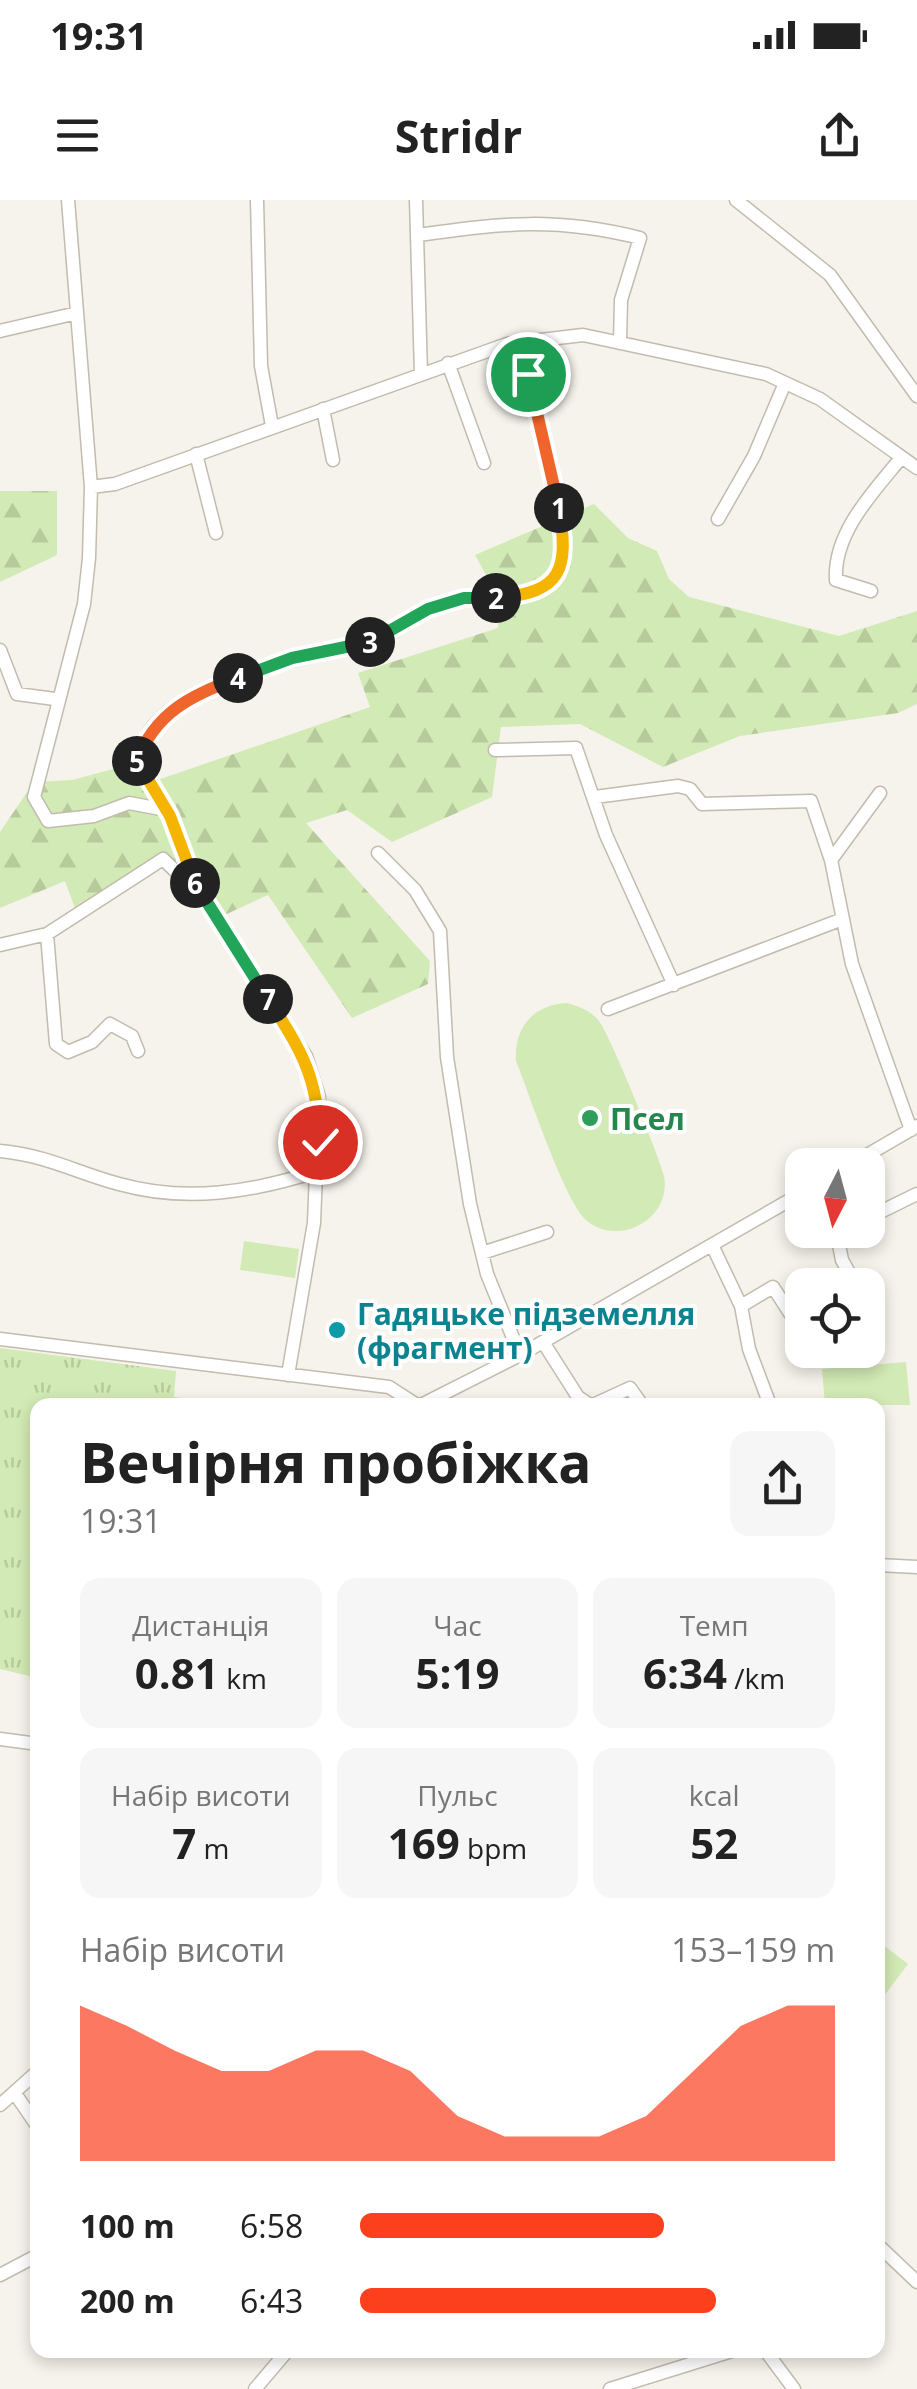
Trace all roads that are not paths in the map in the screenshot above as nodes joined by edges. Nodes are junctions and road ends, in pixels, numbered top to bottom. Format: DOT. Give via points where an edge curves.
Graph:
graph roads {
  1 [pos="68,200"];
  2 [pos="257,200"];
  3 [pos="416,200"];
  4 [pos="736,200"];
  5 [pos="418,235"];
  6 [pos="77,313"];
  7 [pos="0,330"];
  8 [pos="524,340"];
  9 [pos="620,342"];
  10 [pos="448,363"];
  11 [pos="421,373"];
  12 [pos="785,383"];
  13 [pos="917,396"];
  14 [pos="323,409"];
  15 [pos="272,426"];
  16 [pos="196,454"];
  17 [pos="901,458"];
  18 [pos="332,460"];
  19 [pos="484,463"];
  20 [pos="917,468"];
  21 [pos="91,487"];
  22 [pos="718,519"];
  23 [pos="216,533"];
  24 [pos="871,592"];
  25 [pos="0,650"];
  26 [pos="0,691"];
  27 [pos="17,694"];
  28 [pos="56,700"];
  29 [pos="495,750"];
  30 [pos="880,794"];
  31 [pos="596,797"];
  32 [pos="166,810"];
  33 [pos="378,854"];
  34 [pos="831,860"];
  35 [pos="200,895"];
  36 [pos="840,920"];
  37 [pos="47,934"];
  38 [pos="0,945"];
  39 [pos="674,985"];
  40 [pos="608,1009"];
  41 [pos="138,1051"];
  42 [pos="914,1128"];
  43 [pos="879,1148"];
  44 [pos="0,1151"];
  45 [pos="318,1170"];
  46 [pos="917,1194"];
  47 [pos="785,1203"];
  48 [pos="885,1210"];
  49 [pos="547,1232"];
  50 [pos="712,1245"];
  51 [pos="482,1253"];
  52 [pos="741,1306"];
  53 [pos="785,1306"];
  54 [pos="0,1339"];
  55 [pos="544,1342"];
  56 [pos="520,1356"];
  57 [pos="288,1374"];
  58 [pos="411,1398"];
  59 [pos="433,1398"];
  60 [pos="580,1398"];
  61 [pos="608,1398"];
  62 [pos="637,1398"];
  63 [pos="767,1398"];
  64 [pos="885,1565"];
  65 [pos="917,1566"];
  66 [pos="0,1739"];
  67 [pos="30,1743"];
  68 [pos="30,2080"];
  69 [pos="16,2095"];
  70 [pos="0,2105"];
  71 [pos="30,2115"];
  72 [pos="885,2251"];
  73 [pos="30,2258"];
  74 [pos="0,2275"];
  75 [pos="917,2282"];
  76 [pos="281,2358"];
  77 [pos="709,2358"];
  78 [pos="771,2358"];
  79 [pos="660,2373"];
  80 [pos="256,2389"];
  81 [pos="610,2389"];
  82 [pos="664,2389"];
  83 [pos="794,2389"];
  1 -- 6 [label="street"];
  2 -- 15 [label="street" via="261,366"];
  3 -- 5 [label="street"];
  4 -- 13 [label="street" via="830,274"];
  5 -- 9 [label="street" via="524,221 640,238 621,300"];
  5 -- 11 [label="street"];
  6 -- 7 [label="street"];
  6 -- 21 [label="street"];
  8 -- 9 [label="street" via="583,335"];
  8 -- 10 [label="street"];
  8 -- 32 [label="street" via="564,554 561,570 534,594 464,598 428,609 366,644 292,658 216,686 157,721 136,764"];
  9 -- 12 [label="street"];
  10 -- 11 [label="street"];
  10 -- 19 [label="street"];
  11 -- 14 [label="street"];
  12 -- 17 [label="street" via="862,426"];
  12 -- 22 [label="street"];
  14 -- 15 [label="street"];
  14 -- 18 [label="street"];
  15 -- 16 [label="street"];
  16 -- 21 [label="street"];
  16 -- 23 [label="street"];
  17 -- 20 [label="street"];
  17 -- 24 [label="street" via="855,517 836,564 840,584"];
  21 -- 28 [label="street" via="84,604"];
  25 -- 27 [label="street"];
  26 -- 27 [label="street"];
  27 -- 28 [label="street"];
  28 -- 32 [label="street" via="34,782 34,798 48,820 94,816 129,803"];
  29 -- 31 [label="street" via="576,748"];
  30 -- 34 [label="street"];
  31 -- 34 [label="street" via="678,786 702,804 808,798"];
  31 -- 39 [label="street" via="606,835"];
  32 -- 35 [label="street"];
  33 -- 51 [label="street" via="422,899 440,931 448,1057"];
  34 -- 36 [label="street"];
  35 -- 37 [label="street" via="163,859"];
  35 -- 45 [label="street" via="306,1056 319,1097"];
  36 -- 39 [label="street"];
  36 -- 42 [label="street"];
  37 -- 38 [label="street"];
  37 -- 41 [label="street" via="56,1044 68,1052 110,1024 132,1036"];
  39 -- 40 [label="street"];
  42 -- 43 [label="street"];
  44 -- 45 [label="street" via="54,1158 144,1190 199,1196 271,1186"];
  45 -- 57 [label="street"];
  46 -- 48 [label="street"];
  47 -- 50 [label="street"];
  49 -- 51 [label="street"];
  50 -- 52 [label="street"];
  50 -- 55 [label="street"];
  51 -- 56 [label="street"];
  52 -- 53 [label="street" via="773,1287"];
  52 -- 63 [label="street"];
  54 -- 57 [label="street"];
  55 -- 56 [label="street"];
  55 -- 60 [label="street"];
  56 -- 59 [label="street"];
  57 -- 58 [label="street" via="388,1387"];
  61 -- 62 [label="street" via="630,1388"];
  64 -- 65 [label="street"];
  66 -- 67 [label="street"];
  68 -- 69 [label="street"];
  69 -- 70 [label="street"];
  69 -- 71 [label="street"];
  72 -- 75 [label="street"];
  73 -- 74 [label="street"];
  76 -- 80 [label="street"];
  77 -- 79 [label="street"];
  78 -- 83 [label="street"];
  79 -- 81 [label="street"];
  79 -- 82 [label="street"];
}
